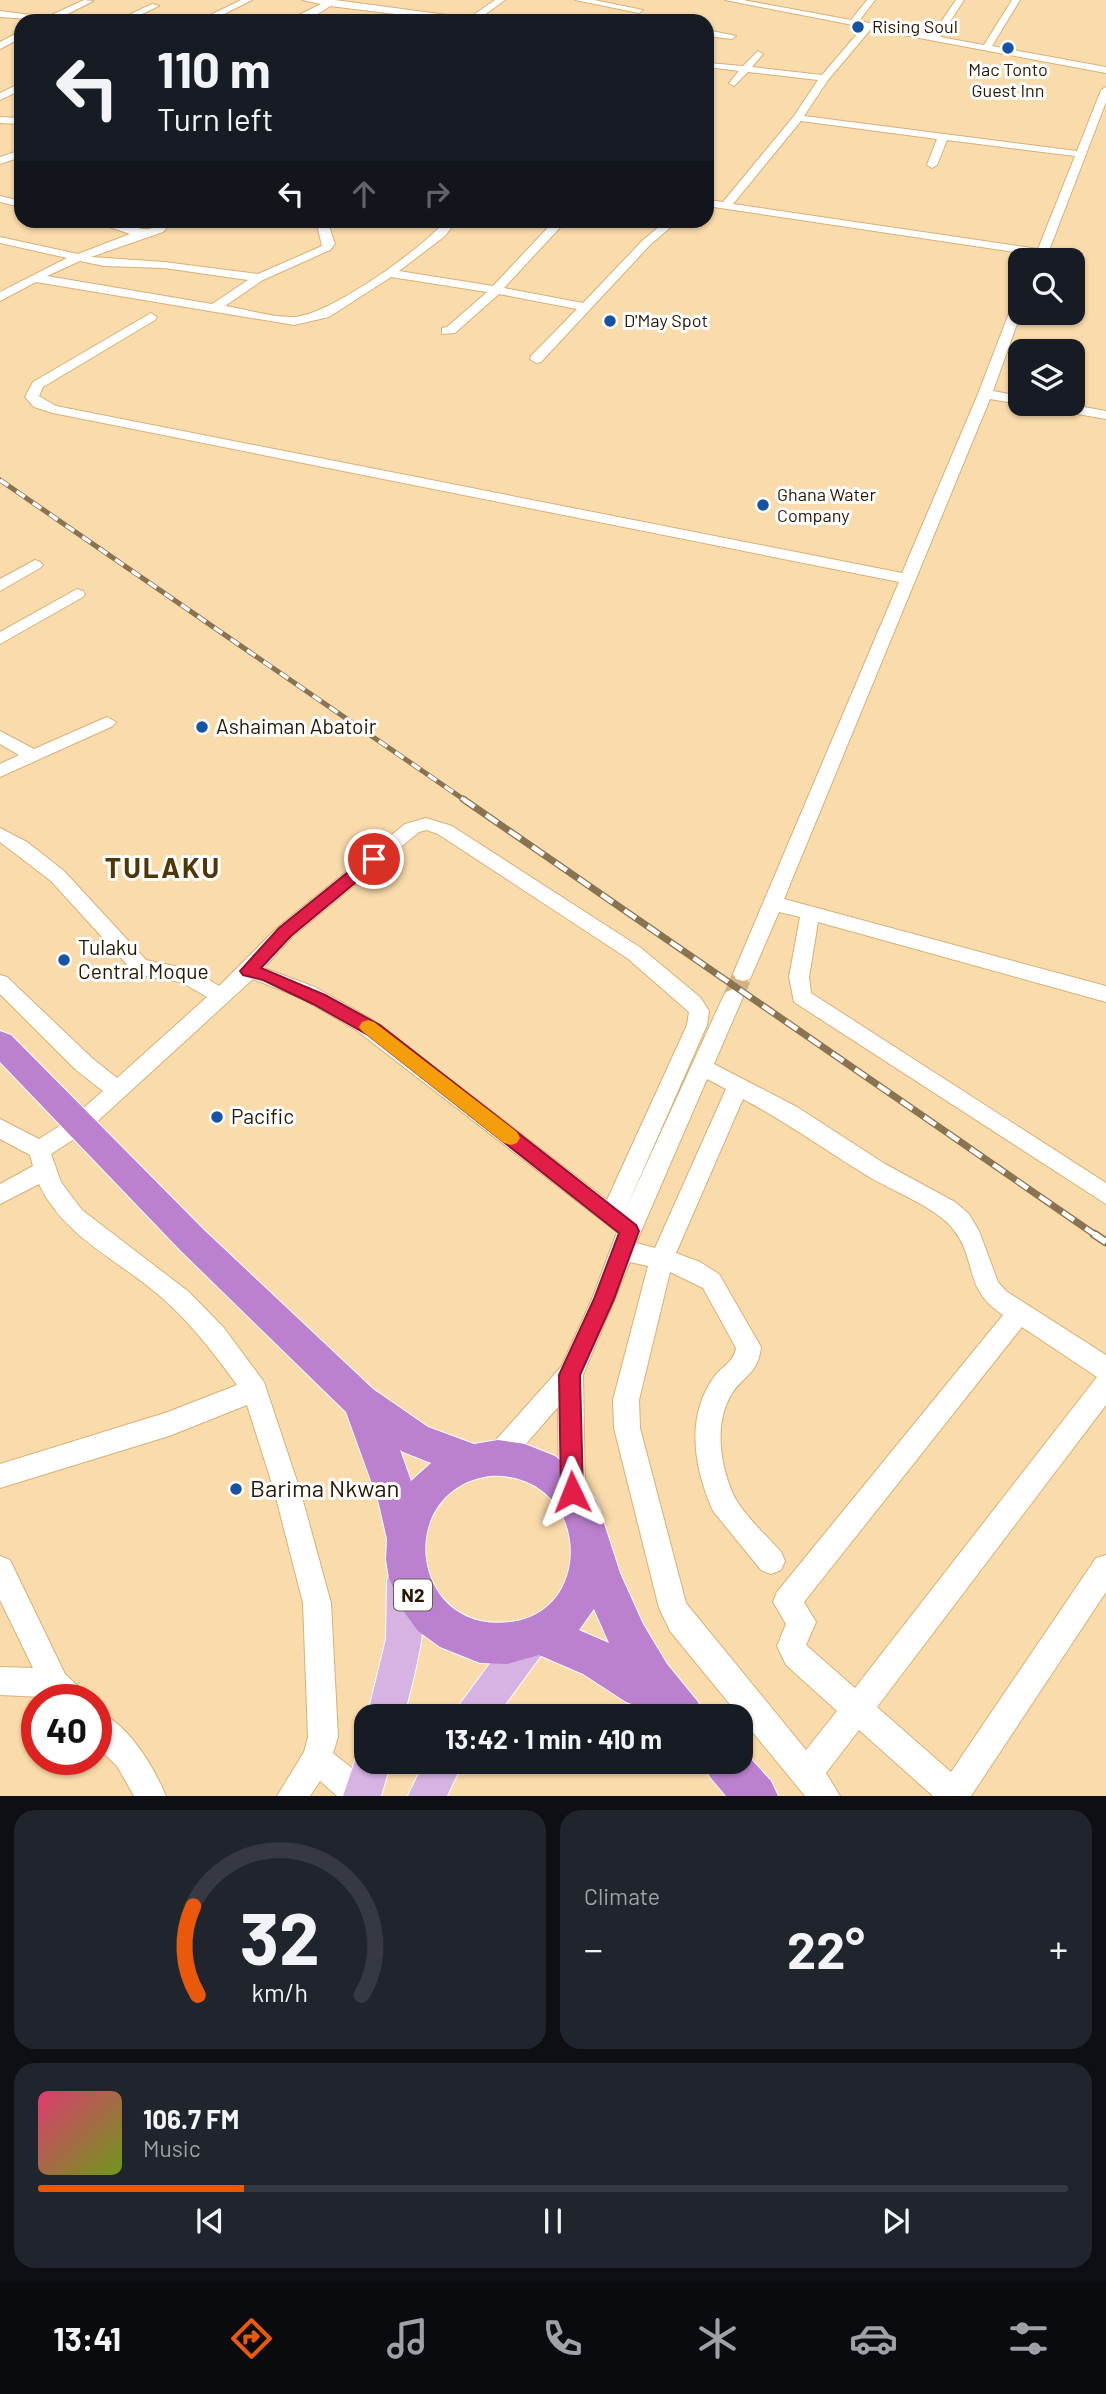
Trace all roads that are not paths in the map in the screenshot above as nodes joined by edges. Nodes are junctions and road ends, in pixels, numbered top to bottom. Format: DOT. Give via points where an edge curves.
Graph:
graph roads {
  1 [pos="248,0"];
  2 [pos="306,0"];
  3 [pos="501,0"];
  4 [pos="579,0"];
  5 [pos="729,0"];
  6 [pos="799,0"];
  7 [pos="871,0"];
  8 [pos="960,0"];
  9 [pos="1016,0"];
  10 [pos="89,1"];
  11 [pos="330,1"];
  12 [pos="155,6"];
  13 [pos="411,8"];
  14 [pos="788,11"];
  15 [pos="64,14"];
  16 [pos="136,14"];
  17 [pos="220,14"];
  18 [pos="311,14"];
  19 [pos="404,14"];
  20 [pos="439,14"];
  21 [pos="481,14"];
  22 [pos="635,14"];
  23 [pos="853,23"];
  24 [pos="869,26"];
  25 [pos="714,34"];
  26 [pos="732,36"];
  27 [pos="935,38"];
  28 [pos="986,48"];
  29 [pos="758,54"];
  30 [pos="714,65"];
  31 [pos="745,69"];
  32 [pos="1106,70"];
  33 [pos="824,78"];
  34 [pos="734,83"];
  35 [pos="1105,97"];
  36 [pos="799,118"];
  37 [pos="943,136"];
  38 [pos="1080,154"];
  39 [pos="932,165"];
  40 [pos="714,204"];
  41 [pos="725,206"];
  42 [pos="126,228"];
  43 [pos="164,228"];
  44 [pos="324,228"];
  45 [pos="446,228"];
  46 [pos="554,228"];
  47 [pos="664,228"];
  48 [pos="141,235"];
  49 [pos="0,240"];
  50 [pos="1043,248"];
  51 [pos="1008,252"];
  52 [pos="83,258"];
  53 [pos="388,273"];
  54 [pos="36,278"];
  55 [pos="259,278"];
  56 [pos="496,290"];
  57 [pos="0,297"];
  58 [pos="586,307"];
  59 [pos="214,308"];
  60 [pos="151,317"];
  61 [pos="1011,325"];
  62 [pos="446,331"];
  63 [pos="536,359"];
  64 [pos="985,394"];
  65 [pos="1008,398"];
  66 [pos="1085,411"];
  67 [pos="1106,415"];
  68 [pos="35,565"];
  69 [pos="907,579"];
  70 [pos="0,586"];
  71 [pos="77,594"];
  72 [pos="0,639"];
  73 [pos="107,722"];
  74 [pos="0,736"];
  75 [pos="33,755"];
  76 [pos="0,771"];
  77 [pos="0,834"];
  78 [pos="772,904"];
  79 [pos="810,914"];
  80 [pos="249,971"];
  81 [pos="743,974"];
  82 [pos="0,982"];
  83 [pos="1106,994"];
  84 [pos="220,996"];
  85 [pos="733,997"];
  86 [pos="0,1043"];
  87 [pos="702,1067"];
  88 [pos="738,1086"];
  89 [pos="118,1091"];
  90 [pos="80,1124"];
  91 [pos="0,1128"];
  92 [pos="42,1160"];
  93 [pos="0,1195"];
  94 [pos="1106,1195"];
  95 [pos="621,1232"];
  96 [pos="662,1260"];
  97 [pos="1018,1313"];
  98 [pos="1106,1369"];
  99 [pos="569,1375"];
  100 [pos="1106,1385"];
  101 [pos="255,1390"];
  102 [pos="360,1402"];
  103 [pos="486,1461"];
  104 [pos="0,1476"];
  105 [pos="572,1492"];
  106 [pos="592,1547"];
  107 [pos="405,1552"];
  108 [pos="771,1561"];
  109 [pos="1106,1568"];
  110 [pos="0,1570"];
  111 [pos="535,1635"];
  112 [pos="0,1681"];
  113 [pos="21,1684"];
  114 [pos="59,1684"];
  115 [pos="388,1704"];
  116 [pos="483,1704"];
  117 [pos="670,1704"];
  118 [pos="671,1704"];
  119 [pos="857,1711"];
  120 [pos="112,1741"];
  121 [pos="317,1759"];
  122 [pos="368,1774"];
  123 [pos="438,1774"];
  124 [pos="736,1774"];
  125 [pos="806,1775"];
  126 [pos="954,1795"];
  127 [pos="151,1796"];
  128 [pos="292,1796"];
  129 [pos="355,1796"];
  130 [pos="362,1796"];
  131 [pos="427,1796"];
  132 [pos="756,1796"];
  133 [pos="825,1796"];
  1 -- 17 [label="street"];
  2 -- 11 [label="street"];
  3 -- 21 [label="street"];
  4 -- 22 [label="street" via="642,7"];
  5 -- 14 [label="street"];
  6 -- 14 [label="street"];
  7 -- 23 [label="street"];
  8 -- 27 [label="street"];
  9 -- 28 [label="street"];
  10 -- 15 [label="street"];
  11 -- 13 [label="street"];
  11 -- 18 [label="street"];
  12 -- 16 [label="street"];
  13 -- 19 [label="street"];
  13 -- 20 [label="street"];
  14 -- 23 [label="street"];
  23 -- 24 [label="street"];
  24 -- 27 [label="street"];
  24 -- 33 [label="street"];
  25 -- 26 [label="street"];
  27 -- 28 [label="street"];
  28 -- 32 [label="street"];
  29 -- 31 [label="street"];
  30 -- 31 [label="street"];
  31 -- 33 [label="street"];
  31 -- 34 [label="street"];
  33 -- 36 [label="street"];
  35 -- 38 [label="street"];
  36 -- 37 [label="street"];
  36 -- 41 [label="street"];
  37 -- 38 [label="street"];
  37 -- 39 [label="street"];
  38 -- 50 [label="street"];
  40 -- 41 [label="street"];
  41 -- 51 [label="street"];
  42 -- 48 [label="street"];
  43 -- 48 [label="street"];
  44 -- 55 [label="street" via="326,248"];
  45 -- 53 [label="street"];
  46 -- 56 [label="street"];
  47 -- 58 [label="street"];
  48 -- 52 [label="street"];
  49 -- 52 [label="street"];
  52 -- 54 [label="street"];
  52 -- 55 [label="street"];
  53 -- 56 [label="street"];
  53 -- 59 [label="street" via="325,314 305,320"];
  54 -- 57 [label="street"];
  54 -- 59 [label="street"];
  55 -- 59 [label="street"];
  56 -- 58 [label="street"];
  56 -- 62 [label="street"];
  58 -- 63 [label="street"];
  60 -- 69 [label="street" via="38,385 32,397 53,409"];
  61 -- 64 [label="street"];
  64 -- 65 [label="street"];
  64 -- 69 [label="street"];
  66 -- 67 [label="street"];
  68 -- 70 [label="street"];
  69 -- 78 [label="street"];
  71 -- 72 [label="street"];
  73 -- 75 [label="street"];
  74 -- 75 [label="street"];
  75 -- 76 [label="street"];
  77 -- 84 [label="street" via="48,869 139,965 186,975"];
  78 -- 79 [label="street"];
  78 -- 81 [label="street"];
  79 -- 83 [label="street"];
  79 -- 94 [label="street" via="799,977 801,997"];
  80 -- 84 [label="street"];
  80 -- 95 [label="street" via="319,999 374,1030"];
  80 -- 95 [label="street" via="285,932 412,828 426,824 445,830 634,953 699,1011"];
  82 -- 89 [label="street"];
  84 -- 89 [label="street"];
  85 -- 87 [label="street"];
  86 -- 90 [label="highway, N2"];
  87 -- 88 [label="street"];
  87 -- 95 [label="street"];
  88 -- 96 [label="street"];
  88 -- 97 [label="street" via="947,1209 971,1238 988,1288"];
  89 -- 90 [label="street"];
  90 -- 92 [label="street"];
  90 -- 102 [label="highway, N2"];
  91 -- 92 [label="street"];
  92 -- 93 [label="street"];
  92 -- 101 [label="street" via="52,1187 86,1229 167,1287 207,1325"];
  95 -- 96 [label="street"];
  95 -- 99 [label="street"];
  96 -- 108 [label="street" via="710,1281 749,1348 747,1361 723,1385 709,1414 708,1453 722,1502"];
  96 -- 125 [label="street" via="626,1400 627,1428 673,1608"];
  97 -- 98 [label="street"];
  97 -- 119 [label="street" via="788,1599 788,1606 802,1622 792,1650"];
  99 -- 103 [label="street"];
  99 -- 105 [label="street"];
  100 -- 119 [label="street"];
  101 -- 104 [label="street" via="169,1424"];
  101 -- 121 [label="street" via="317,1603 323,1737"];
  102 -- 103 [label="highway, N2" via="416,1440"];
  102 -- 107 [label="highway, N2" via="398,1494"];
  103 -- 105 [label="highway, N2" via="517,1461 538,1467"];
  103 -- 107 [label="highway" via="456,1470 423,1497 412,1515"];
  105 -- 106 [label="highway, N2" via="589,1527"];
  106 -- 111 [label="highway, N2" via="589,1573 578,1598 561,1618"];
  106 -- 118 [label="highway, N2" via="619,1623"];
  107 -- 111 [label="highway, N2" via="415,1599 436,1623 465,1639 499,1644"];
  107 -- 115 [label="main road" via="404,1639"];
  109 -- 126 [label="street"];
  110 -- 114 [label="street"];
  111 -- 116 [label="main road"];
  111 -- 117 [label="highway, N2" via="598,1659"];
  112 -- 113 [label="street"];
  119 -- 125 [label="street"];
  119 -- 126 [label="street"];
  120 -- 127 [label="street" via="127,1756"];
  121 -- 128 [label="street"];
  121 -- 129 [label="street"];
  122 -- 130 [label="main road"];
  123 -- 131 [label="main road"];
  124 -- 132 [label="highway"];
  125 -- 133 [label="street"];
}
